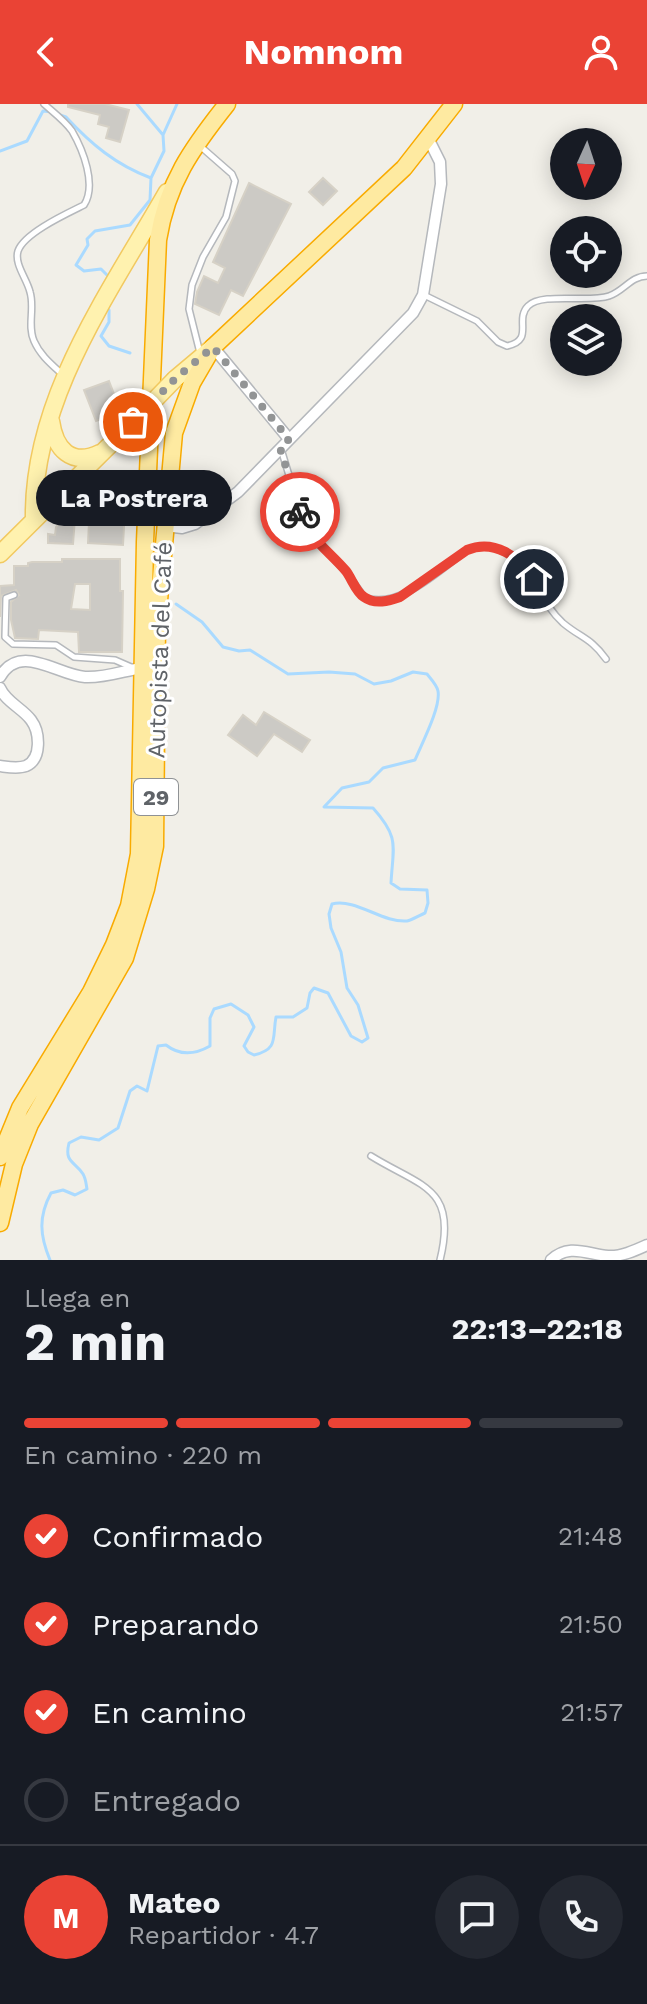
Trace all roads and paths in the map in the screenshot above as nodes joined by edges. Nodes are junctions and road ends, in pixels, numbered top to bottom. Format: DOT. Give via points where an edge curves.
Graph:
graph roads {
  1 [pos="44,104"];
  2 [pos="227,104"];
  3 [pos="454,104"];
  4 [pos="428,138"];
  5 [pos="196,143"];
  6 [pos="176,176"];
  7 [pos="647,276"];
  8 [pos="423,295"];
  9 [pos="207,351"];
  10 [pos="66,377"];
  11 [pos="51,419"];
  12 [pos="289,439"];
  13 [pos="280,448"];
  14 [pos="102,453"];
  15 [pos="34,519"];
  16 [pos="165,526"];
  17 [pos="0,554"];
  18 [pos="14,595"];
  19 [pos="606,659"];
  20 [pos="138,668"];
  21 [pos="0,677"];
  22 [pos="0,688"];
  23 [pos="0,766"];
  24 [pos="371,1156"];
  25 [pos="0,1157"];
  26 [pos="0,1223"];
  27 [pos="647,1245"];
  28 [pos="616,1258"];
  29 [pos="440,1260"];
  30 [pos="551,1260"];
  1 -- 10 [label="lane" via="71,129 90,190 84,205 49,224 18,250 31,293 32,339"];
  2 -- 5 [label="highway, Autopista del Café / 29"];
  3 -- 4 [label="highway, Autopista del Café / 29"];
  4 -- 8 [label="street" via="440,162 441,184"];
  4 -- 9 [label="highway, Autopista del Café / 29" via="404,168"];
  5 -- 6 [label="highway, Autopista del Café / 29"];
  5 -- 9 [label="lane" via="235,181 226,217 192,285 189,309"];
  6 -- 10 [label="main road"];
  6 -- 20 [label="highway, Autopista del Café / 29" via="156,257"];
  7 -- 8 [label="lane" via="604,298 530,304 522,337 507,346 477,321"];
  8 -- 12 [label="street" via="404,324"];
  9 -- 12 [label="street"];
  9 -- 14 [label="main road, bridge"];
  9 -- 16 [label="highway, Autopista del Café / 29" via="174,433"];
  10 -- 11 [label="main road"];
  11 -- 14 [label="main road" via="56,443 67,453 82,458"];
  11 -- 15 [label="main road" via="36,478"];
  12 -- 13 [label="street"];
  13 -- 16 [label="street" via="207,517 187,527"];
  13 -- 19 [label="lane" via="305,528 364,597 381,602 400,597 467,550 490,547 525,565 551,610"];
  14 -- 15 [label="main road"];
  15 -- 17 [label="main road"];
  16 -- 26 [label="highway, Autopista del Café / 29" via="157,623 155,846 146,889 125,958 30,1124"];
  18 -- 20 [label="lane" via="6,598 7,642 56,645 74,657"];
  20 -- 21 [label="street" via="84,677 24,660"];
  20 -- 25 [label="highway, Autopista del Café / 29" via="139,854 129,906 91,992 20,1108"];
  22 -- 23 [label="street" via="30,719 38,740 28,765"];
  24 -- 29 [label="lane" via="438,1198 445,1240"];
  27 -- 28 [label="street"];
  28 -- 30 [label="street" via="565,1251"];
}
